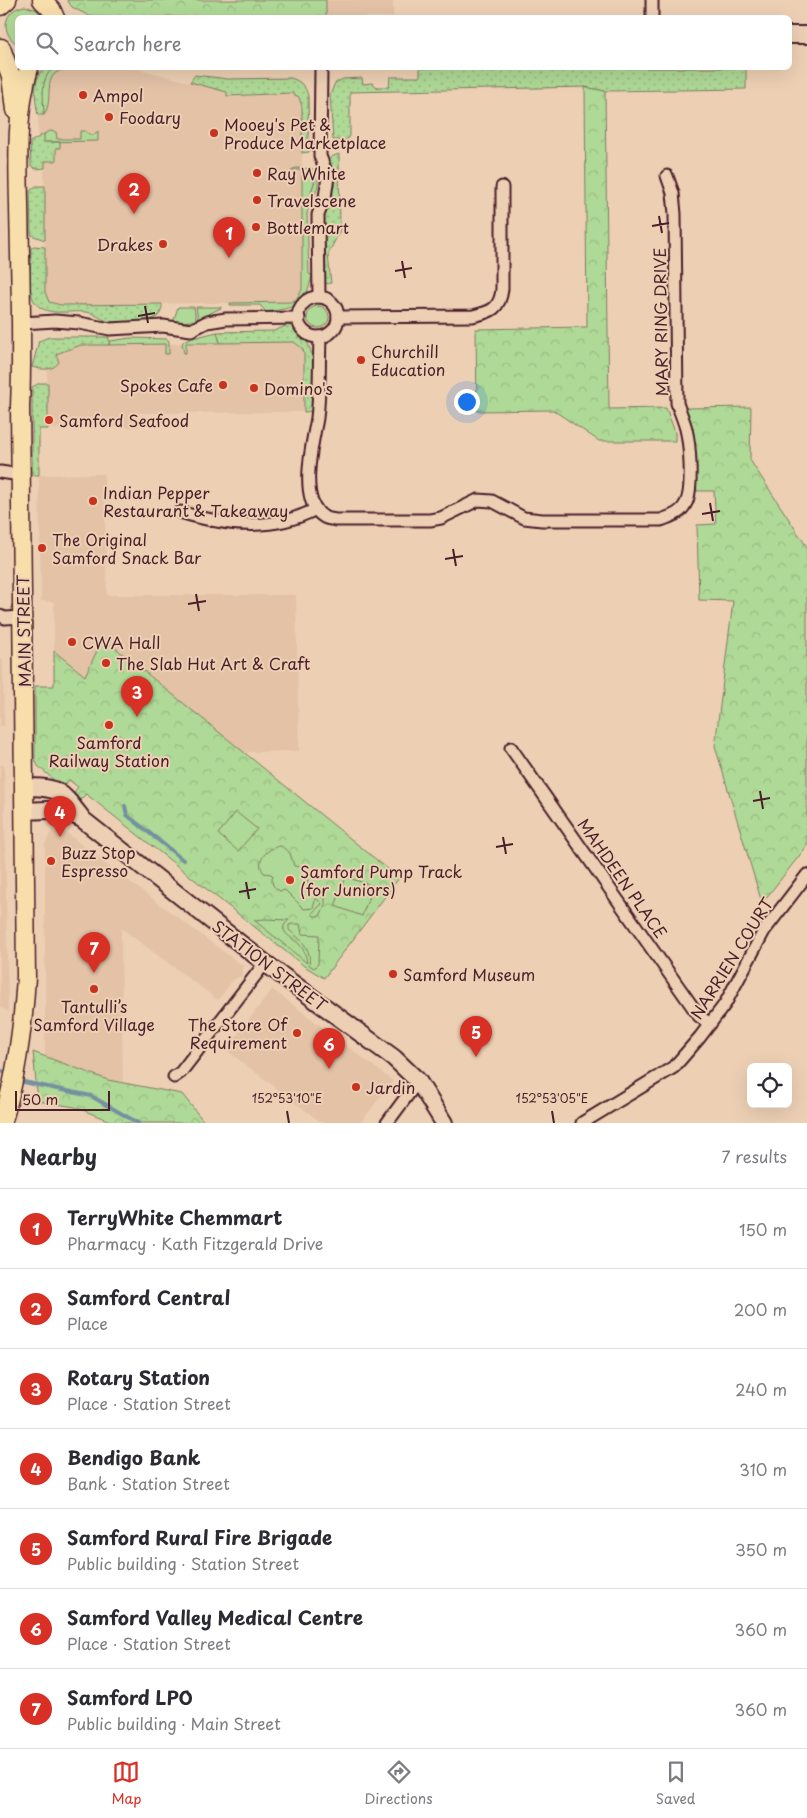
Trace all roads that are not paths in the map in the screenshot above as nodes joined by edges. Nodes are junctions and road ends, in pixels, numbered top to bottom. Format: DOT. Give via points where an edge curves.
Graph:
graph roads {
  1 [pos="6,0"];
  2 [pos="652,0"];
  3 [pos="0,6"];
  4 [pos="652,15"];
  5 [pos="792,35"];
  6 [pos="807,35"];
  7 [pos="0,47"];
  8 [pos="15,56"];
  9 [pos="28,70"];
  10 [pos="321,70"];
  11 [pos="19,136"];
  12 [pos="667,176"];
  13 [pos="502,187"];
  14 [pos="319,297"];
  15 [pos="338,317"];
  16 [pos="299,318"];
  17 [pos="22,323"];
  18 [pos="320,337"];
  19 [pos="0,472"];
  20 [pos="21,475"];
  21 [pos="316,509"];
  22 [pos="180,512"];
  23 [pos="0,616"];
  24 [pos="23,617"];
  25 [pos="511,748"];
  26 [pos="25,788"];
  27 [pos="25,810"];
  28 [pos="82,819"];
  29 [pos="807,875"];
  30 [pos="265,963"];
  31 [pos="710,1024"];
  32 [pos="174,1077"];
  33 [pos="418,1081"];
  34 [pos="2,1123"];
  35 [pos="387,1123"];
  36 [pos="444,1123"];
  37 [pos="582,1123"];
  1 -- 3 [label="main road"];
  2 -- 4 [label="street"];
  5 -- 6 [label="street"];
  7 -- 8 [label="main road"];
  7 -- 11 [label="main road, MAIN STREET" via="10,76"];
  9 -- 11 [label="main road, MAIN STREET"];
  10 -- 14 [label="street" via="320,156 328,178 318,215"];
  11 -- 17 [label="main road, MAIN STREET"];
  12 -- 21 [label="street, MARY RING DRIVE" via="675,214 678,403 689,442 690,491 686,504 676,515 661,520 542,520 524,518 492,501 478,500 430,520 335,520 324,517"];
  13 -- 15 [label="street" via="502,289 496,308 473,316"];
  14 -- 15 [label="street" via="334,305"];
  14 -- 16 [label="street" via="302,306"];
  15 -- 18 [label="street" via="331,332"];
  16 -- 17 [label="street" via="226,318 191,330 163,326 110,329 55,321"];
  16 -- 18 [label="street" via="307,334"];
  17 -- 20 [label="main road, MAIN STREET"];
  18 -- 21 [label="street" via="317,417 310,449 311,500"];
  19 -- 20 [label="street"];
  20 -- 24 [label="main road, MAIN STREET"];
  21 -- 22 [label="street" via="278,523 249,524 218,522"];
  23 -- 24 [label="street"];
  24 -- 26 [label="main road, MAIN STREET"];
  25 -- 31 [label="street, MAHDEEN PLACE" via="699,1016"];
  26 -- 27 [label="main road, MAIN STREET"];
  26 -- 28 [label="street, STATION STREET" via="53,790 64,795"];
  27 -- 28 [label="street, STATION STREET" via="59,809"];
  27 -- 34 [label="main road, MAIN STREET" via="24,1012 11,1096"];
  28 -- 30 [label="street, STATION STREET"];
  29 -- 31 [label="street, NARRIEN COURT" via="764,931 725,1004"];
  30 -- 32 [label="street"];
  30 -- 33 [label="street, STATION STREET" via="394,1058"];
  31 -- 37 [label="street, NARRIEN COURT" via="674,1066"];
  33 -- 35 [label="street"];
  33 -- 36 [label="street, STATION STREET"];
}
